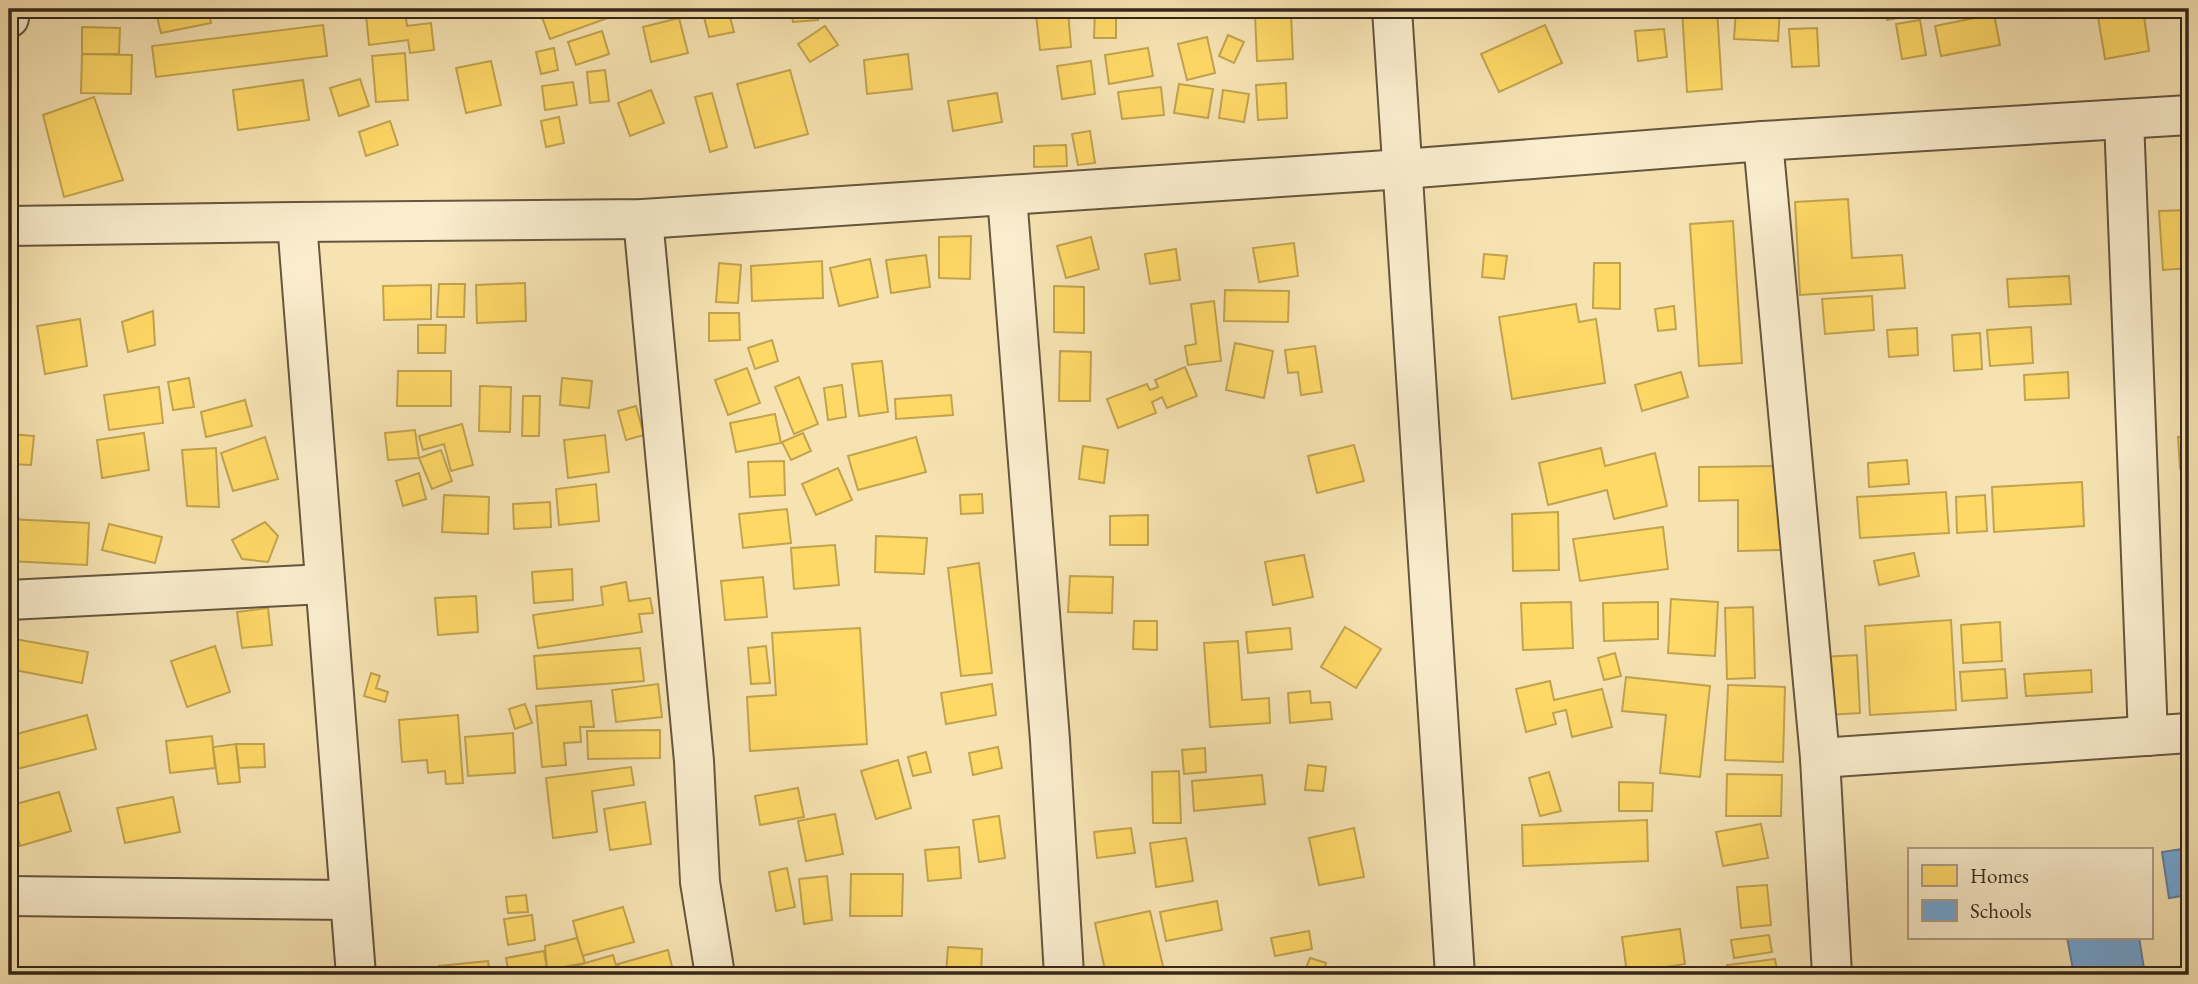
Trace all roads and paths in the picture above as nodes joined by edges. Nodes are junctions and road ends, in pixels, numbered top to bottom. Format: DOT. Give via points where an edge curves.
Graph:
graph roads {
  1 [pos="10,9"];
  2 [pos="1392,9"];
  3 [pos="9,18"];
  4 [pos="2189,115"];
  5 [pos="2124,119"];
  6 [pos="1763,141"];
  7 [pos="1403,169"];
  8 [pos="1007,196"];
  9 [pos="643,219"];
  10 [pos="297,222"];
  11 [pos="9,226"];
  12 [pos="325,584"];
  13 [pos="9,600"];
  14 [pos="2189,733"];
  15 [pos="2148,736"];
  16 [pos="1821,758"];
  17 [pos="9,896"];
  18 [pos="349,900"];
  19 [pos="356,975"];
  20 [pos="715,975"];
  21 [pos="1064,975"];
  22 [pos="1455,975"];
  23 [pos="1832,975"];
  1 -- 3 [label="street"];
  2 -- 7 [label="street"];
  4 -- 5 [label="street"];
  5 -- 6 [label="street"];
  5 -- 15 [label="street"];
  6 -- 7 [label="street"];
  6 -- 16 [label="street"];
  7 -- 8 [label="street"];
  7 -- 22 [label="street"];
  8 -- 9 [label="street"];
  8 -- 21 [label="street"];
  9 -- 10 [label="street"];
  9 -- 20 [label="street" via="694,761 701,882"];
  10 -- 11 [label="street"];
  10 -- 12 [label="street"];
  12 -- 13 [label="street"];
  12 -- 18 [label="street"];
  14 -- 15 [label="street"];
  15 -- 16 [label="street"];
  16 -- 23 [label="street"];
  17 -- 18 [label="street"];
  18 -- 19 [label="street"];
}
